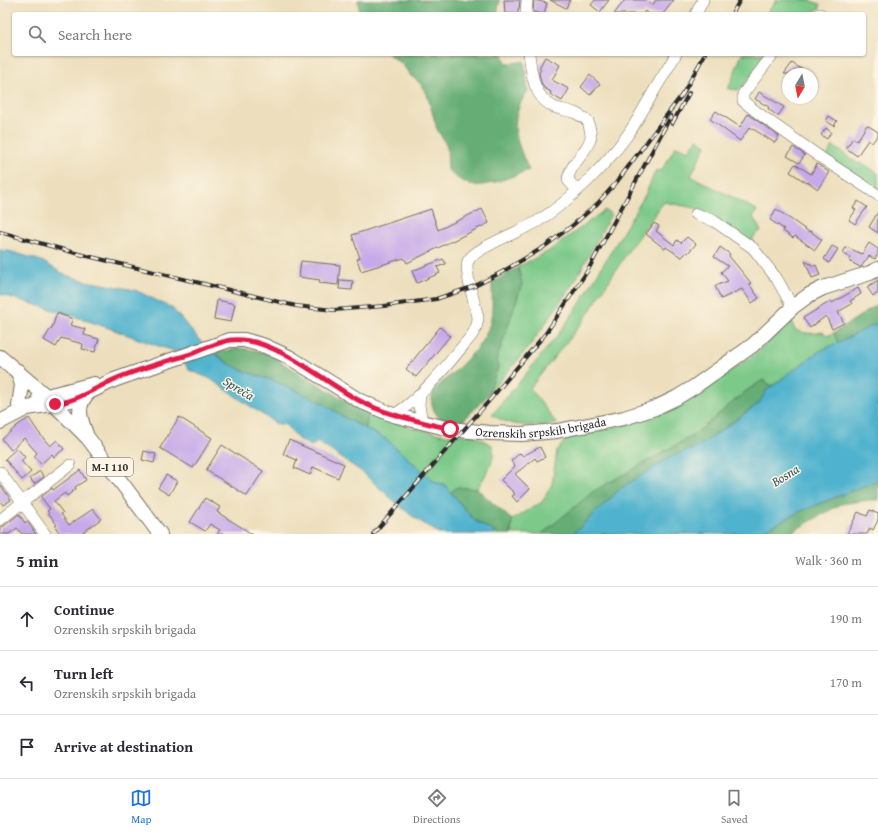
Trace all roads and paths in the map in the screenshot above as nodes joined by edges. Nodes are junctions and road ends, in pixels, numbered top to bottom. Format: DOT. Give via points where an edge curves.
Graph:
graph roads {
  1 [pos="527,0"];
  2 [pos="703,0"];
  3 [pos="526,12"];
  4 [pos="697,12"];
  5 [pos="529,56"];
  6 [pos="675,56"];
  7 [pos="771,56"];
  8 [pos="577,190"];
  9 [pos="878,195"];
  10 [pos="696,214"];
  11 [pos="878,269"];
  12 [pos="793,308"];
  13 [pos="0,357"];
  14 [pos="18,371"];
  15 [pos="114,380"];
  16 [pos="86,394"];
  17 [pos="420,395"];
  18 [pos="50,400"];
  19 [pos="19,405"];
  20 [pos="393,415"];
  21 [pos="422,422"];
  22 [pos="88,438"];
  23 [pos="70,465"];
  24 [pos="0,472"];
  25 [pos="22,502"];
  26 [pos="0,520"];
  27 [pos="45,534"];
  28 [pos="160,534"];
  1 -- 3 [label="street"];
  2 -- 4 [label="street"];
  5 -- 8 [label="street" via="533,80 543,100 555,107 576,113 588,121 591,136 589,142 568,176 568,180"];
  6 -- 8 [label="street" via="626,138 598,171"];
  7 -- 9 [label="street" via="742,94 743,101"];
  8 -- 17 [label="street" via="538,221 469,258 467,271 478,323 472,335"];
  10 -- 12 [label="street" via="714,221 753,248 777,279"];
  11 -- 12 [label="main road, Ozrenskih srpskih brigada" via="823,288"];
  12 -- 21 [label="main road, Ozrenskih srpskih brigada" via="753,345 694,387 655,408 624,418 557,431 522,434 456,429"];
  13 -- 14 [label="main road, M-I 110"];
  14 -- 18 [label="main road, M-I 110"];
  14 -- 19 [label="main road" via="22,385"];
  15 -- 16 [label="main road, Ozrenskih srpskih brigada"];
  15 -- 18 [label="main road, Ozrenskih srpskih brigada" via="76,388"];
  15 -- 20 [label="main road, Ozrenskih srpskih brigada" via="230,340 244,340 289,357 360,401"];
  16 -- 18 [label="main road, Ozrenskih srpskih brigada" via="75,399"];
  16 -- 22 [label="main road" via="82,399 80,420"];
  17 -- 20 [label="street"];
  17 -- 21 [label="street"];
  18 -- 19 [label="main road" via="28,401"];
  18 -- 19 [label="main road" via="0,422"];
  18 -- 22 [label="main road, M-I 110"];
  20 -- 21 [label="main road, Ozrenskih srpskih brigada"];
  22 -- 28 [label="main road, M-I 110"];
  23 -- 25 [label="street"];
  24 -- 25 [label="street"];
  25 -- 26 [label="street"];
  25 -- 27 [label="street"];
}
